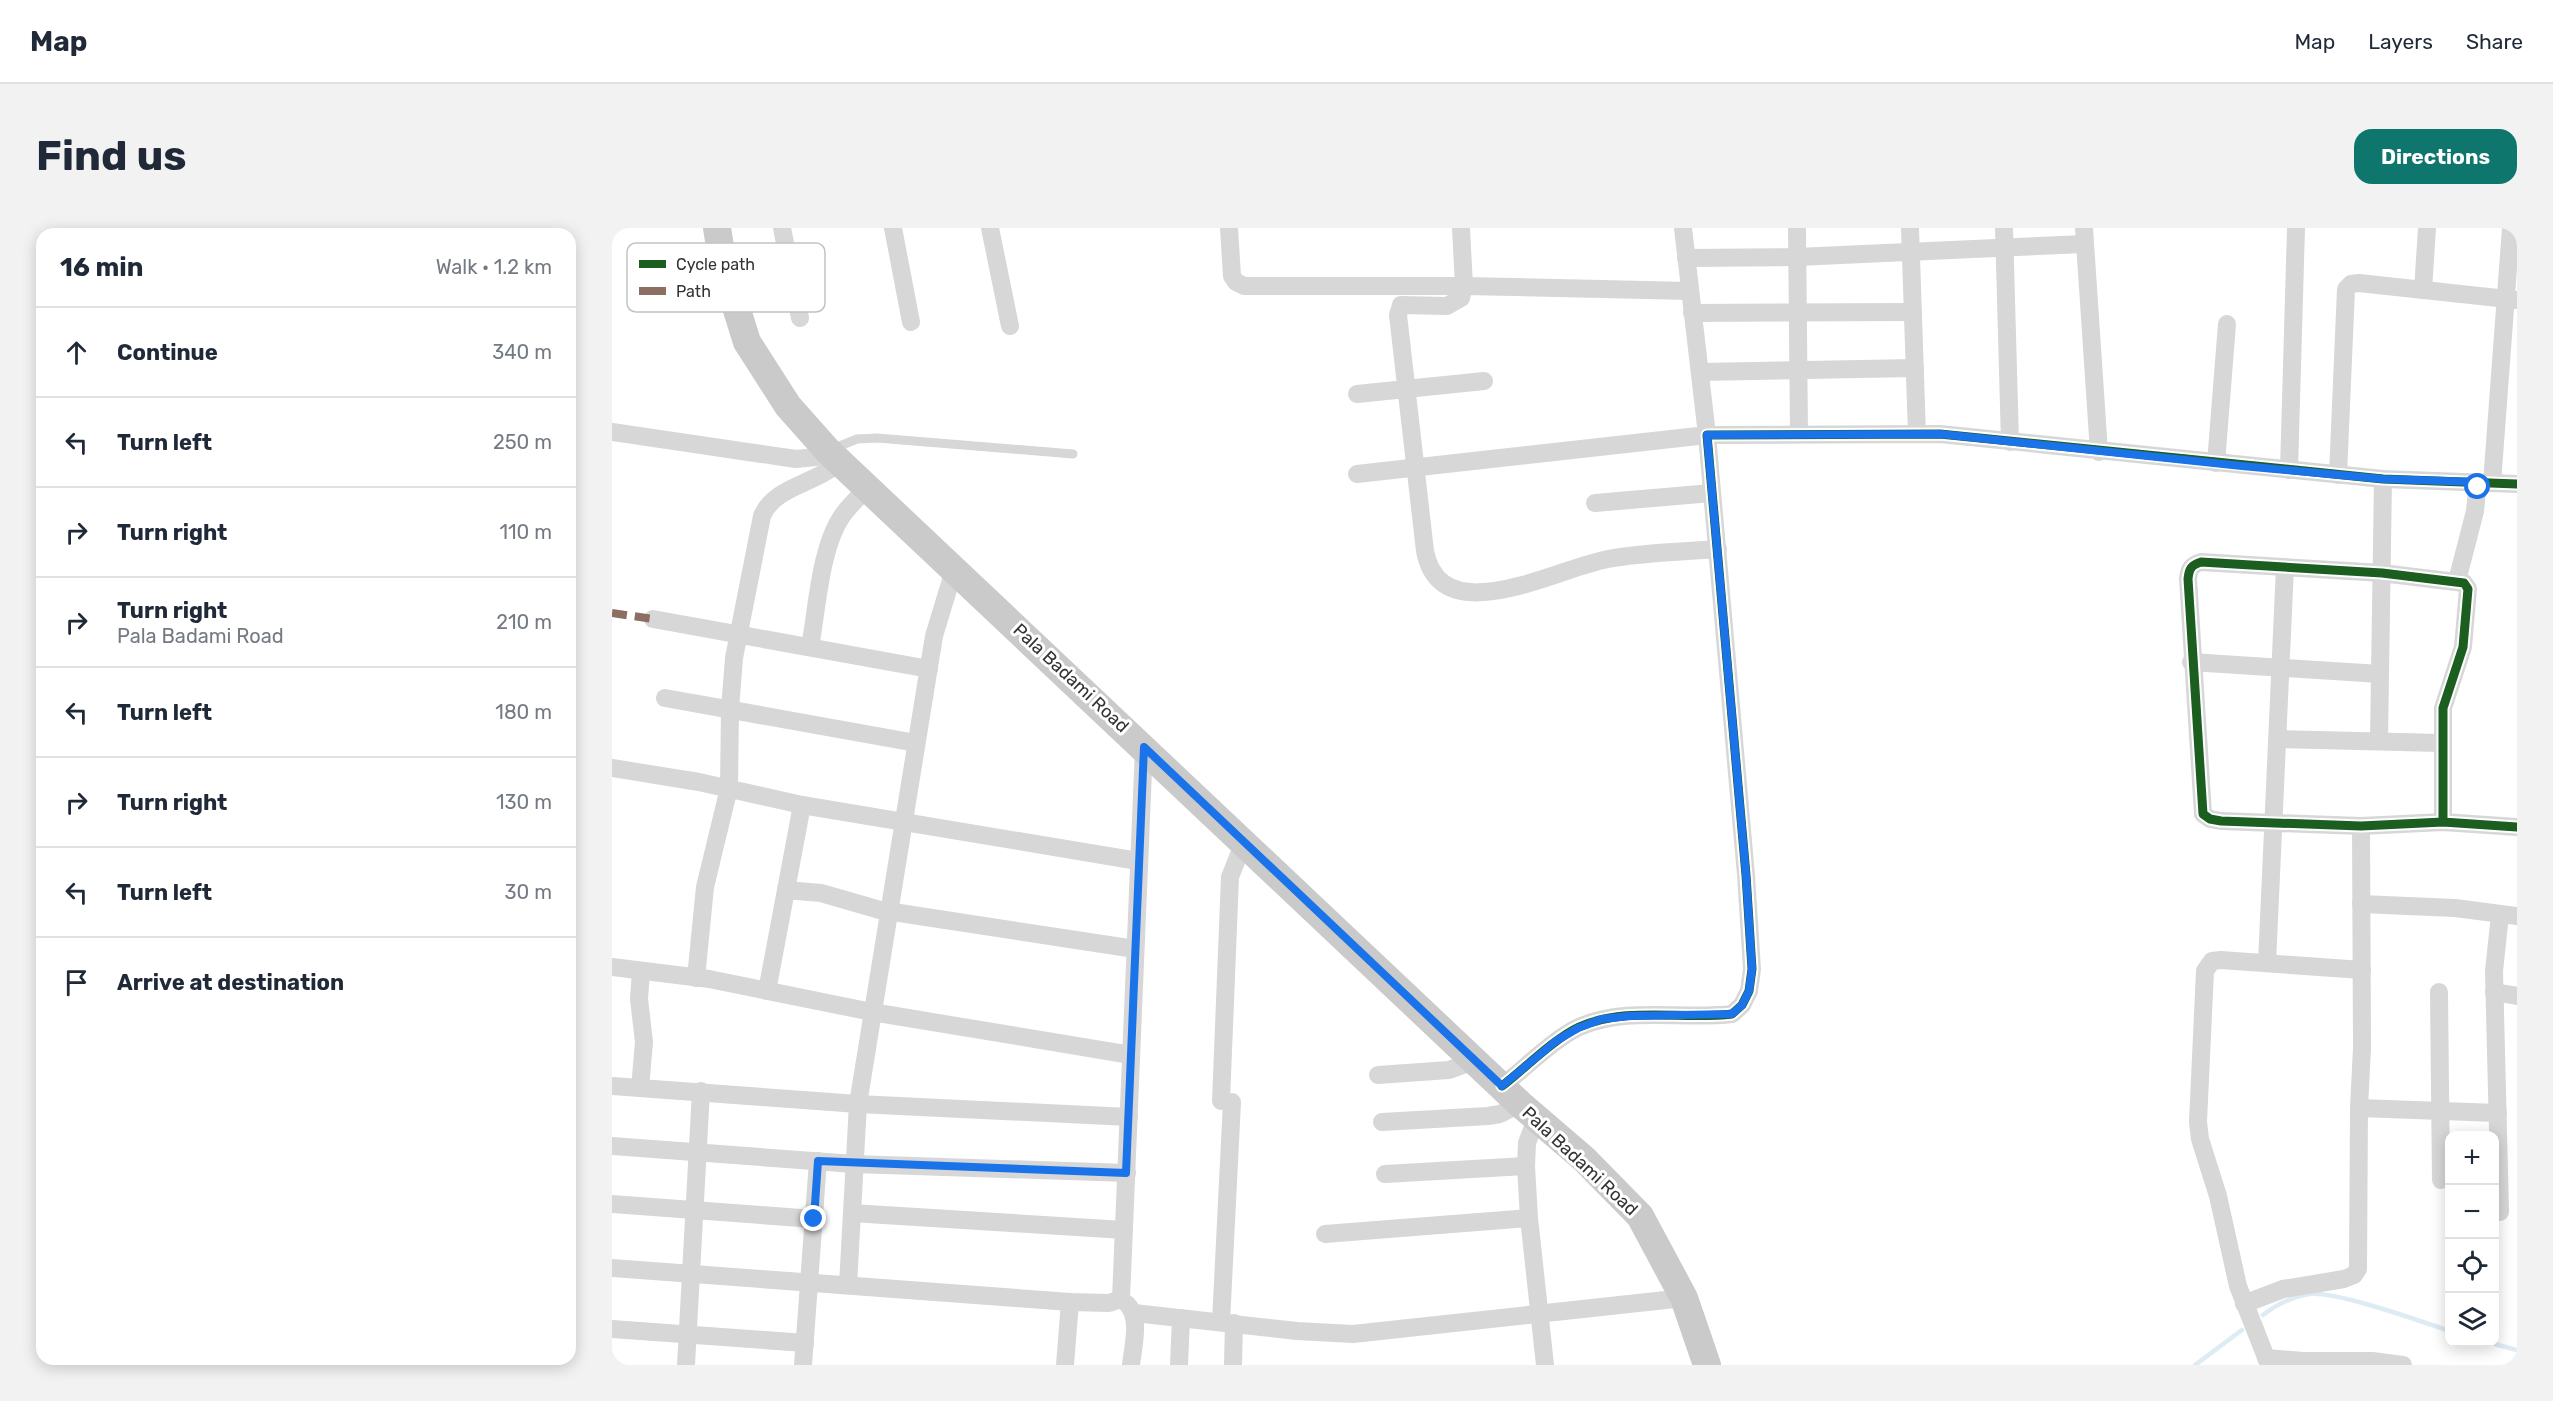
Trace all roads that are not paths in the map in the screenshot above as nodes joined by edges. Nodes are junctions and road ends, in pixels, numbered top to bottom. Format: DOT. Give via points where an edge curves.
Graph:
graph roads {
  1 [pos="717,228"];
  2 [pos="782,228"];
  3 [pos="893,228"];
  4 [pos="990,228"];
  5 [pos="1229,228"];
  6 [pos="1461,228"];
  7 [pos="1683,228"];
  8 [pos="1797,228"];
  9 [pos="1911,228"];
  10 [pos="2004,228"];
  11 [pos="2296,228"];
  12 [pos="2427,228"];
  13 [pos="2511,228"];
  14 [pos="2084,236"];
  15 [pos="719,243"];
  16 [pos="785,243"];
  17 [pos="2005,247"];
  18 [pos="1911,252"];
  19 [pos="1797,257"];
  20 [pos="1686,258"];
  21 [pos="1464,285"];
  22 [pos="2423,290"];
  23 [pos="1690,291"];
  24 [pos="2511,300"];
  25 [pos="738,312"];
  26 [pos="799,312"];
  27 [pos="1799,312"];
  28 [pos="1913,312"];
  29 [pos="1692,313"];
  30 [pos="800,318"];
  31 [pos="911,322"];
  32 [pos="2228,324"];
  33 [pos="1011,326"];
  34 [pos="1915,368"];
  35 [pos="1799,370"];
  36 [pos="1700,372"];
  37 [pos="1484,381"];
  38 [pos="1407,390"];
  39 [pos="1357,394"];
  40 [pos="612,432"];
  41 [pos="1800,434"];
  42 [pos="1917,434"];
  43 [pos="1707,435"];
  44 [pos="2010,442"];
  45 [pos="2099,452"];
  46 [pos="1073,454"];
  47 [pos="834,457"];
  48 [pos="2216,463"];
  49 [pos="1417,468"];
  50 [pos="2289,470"];
  51 [pos="1357,474"];
  52 [pos="2338,475"];
  53 [pos="2383,479"];
  54 [pos="2485,483"];
  55 [pos="2517,484"];
  56 [pos="867,488"];
  57 [pos="1713,493"];
  58 [pos="1595,503"];
  59 [pos="1718,549"];
  60 [pos="2285,567"];
  61 [pos="954,570"];
  62 [pos="2382,573"];
  63 [pos="2457,581"];
  64 [pos="653,619"];
  65 [pos="739,635"];
  66 [pos="810,647"];
  67 [pos="2191,662"];
  68 [pos="929,669"];
  69 [pos="2281,669"];
  70 [pos="2380,674"];
  71 [pos="665,698"];
  72 [pos="730,709"];
  73 [pos="2278,739"];
  74 [pos="2379,741"];
  75 [pos="916,742"];
  76 [pos="2441,743"];
  77 [pos="1144,747"];
  78 [pos="612,768"];
  79 [pos="729,788"];
  80 [pos="802,805"];
  81 [pos="903,820"];
  82 [pos="2443,822"];
  83 [pos="2274,823"];
  84 [pos="2361,826"];
  85 [pos="2517,827"];
  86 [pos="1244,842"];
  87 [pos="1138,861"];
  88 [pos="786,890"];
  89 [pos="2361,904"];
  90 [pos="888,910"];
  91 [pos="2509,916"];
  92 [pos="1135,949"];
  93 [pos="2267,963"];
  94 [pos="612,967"];
  95 [pos="640,970"];
  96 [pos="2362,970"];
  97 [pos="696,978"];
  98 [pos="767,991"];
  99 [pos="2439,992"];
  100 [pos="2494,992"];
  101 [pos="2517,996"];
  102 [pos="873,1012"];
  103 [pos="1131,1055"];
  104 [pos="1474,1061"];
  105 [pos="1378,1075"];
  106 [pos="612,1086"];
  107 [pos="640,1088"];
  108 [pos="701,1091"];
  109 [pos="1519,1103"];
  110 [pos="858,1104"];
  111 [pos="2359,1108"];
  112 [pos="2439,1112"];
  113 [pos="2498,1113"];
  114 [pos="1129,1117"];
  115 [pos="1382,1122"];
  116 [pos="612,1146"];
  117 [pos="697,1152"];
  118 [pos="818,1161"];
  119 [pos="855,1164"];
  120 [pos="1526,1166"];
  121 [pos="1126,1173"];
  122 [pos="1385,1174"];
  123 [pos="2441,1180"];
  124 [pos="612,1204"];
  125 [pos="694,1210"];
  126 [pos="2500,1212"];
  127 [pos="852,1213"];
  128 [pos="1529,1218"];
  129 [pos="814,1219"];
  130 [pos="1124,1230"];
  131 [pos="1326,1234"];
  132 [pos="612,1268"];
  133 [pos="690,1274"];
  134 [pos="810,1283"];
  135 [pos="848,1285"];
  136 [pos="1684,1298"];
  137 [pos="1121,1299"];
  138 [pos="1070,1302"];
  139 [pos="2244,1304"];
  140 [pos="1134,1313"];
  141 [pos="1539,1315"];
  142 [pos="1181,1318"];
  143 [pos="1228,1323"];
  144 [pos="612,1329"];
  145 [pos="687,1334"];
  146 [pos="805,1343"];
  147 [pos="2267,1361"];
  148 [pos="686,1365"];
  149 [pos="803,1365"];
  150 [pos="1065,1365"];
  151 [pos="1131,1365"];
  152 [pos="1179,1365"];
  153 [pos="1233,1365"];
  154 [pos="1545,1365"];
  155 [pos="1707,1365"];
  156 [pos="2403,1365"];
  1 -- 15 [label="main road, Pala Badami Road"];
  2 -- 16 [label="street"];
  3 -- 31 [label="street"];
  4 -- 33 [label="street"];
  5 -- 21 [label="street" via="1232,276 1244,286"];
  6 -- 21 [label="street"];
  7 -- 20 [label="street"];
  8 -- 19 [label="street"];
  9 -- 18 [label="street"];
  10 -- 17 [label="street"];
  11 -- 50 [label="street"];
  12 -- 22 [label="street"];
  13 -- 24 [label="street"];
  14 -- 17 [label="street"];
  14 -- 45 [label="street"];
  17 -- 18 [label="street"];
  17 -- 44 [label="street"];
  18 -- 19 [label="street"];
  18 -- 28 [label="street"];
  19 -- 20 [label="street"];
  19 -- 27 [label="street"];
  20 -- 23 [label="street"];
  21 -- 23 [label="street"];
  21 -- 38 [label="street" via="1461,298 1455,303 1401,304 1398,309"];
  22 -- 24 [label="street"];
  22 -- 52 [label="street" via="2359,283 2346,289"];
  23 -- 29 [label="street"];
  24 -- 54 [label="street"];
  25 -- 47 [label="main road, Pala Badami Road" via="747,342 788,406"];
  26 -- 30 [label="street"];
  27 -- 28 [label="street"];
  27 -- 29 [label="street"];
  27 -- 35 [label="street"];
  28 -- 34 [label="street"];
  29 -- 36 [label="street"];
  32 -- 48 [label="street"];
  34 -- 35 [label="street"];
  34 -- 42 [label="street"];
  35 -- 36 [label="street"];
  35 -- 41 [label="street"];
  36 -- 43 [label="street"];
  37 -- 38 [label="street"];
  38 -- 39 [label="street"];
  38 -- 49 [label="street"];
  40 -- 47 [label="street" via="796,459"];
  41 -- 42 [label="street"];
  41 -- 43 [label="street"];
  42 -- 44 [label="street"];
  43 -- 49 [label="street"];
  43 -- 57 [label="street"];
  44 -- 45 [label="street"];
  45 -- 48 [label="street"];
  46 -- 47 [label="lane" via="877,438 856,439"];
  47 -- 56 [label="main road, Pala Badami Road"];
  47 -- 65 [label="street" via="821,477 766,504"];
  48 -- 50 [label="street"];
  49 -- 51 [label="street"];
  49 -- 59 [label="street" via="1428,566 1434,578 1461,592 1485,593 1610,558"];
  50 -- 52 [label="street"];
  52 -- 53 [label="street"];
  53 -- 54 [label="street"];
  53 -- 62 [label="street"];
  54 -- 55 [label="street"];
  54 -- 63 [label="street"];
  56 -- 61 [label="main road, Pala Badami Road"];
  56 -- 66 [label="street" via="834,531"];
  57 -- 58 [label="street"];
  57 -- 59 [label="street"];
  59 -- 109 [label="street" via="1746,875 1752,969 1749,991 1732,1014 1629,1016 1602,1019 1578,1028 1556,1041"];
  60 -- 62 [label="street"];
  60 -- 67 [label="street" via="2193,564 2188,579"];
  60 -- 69 [label="street"];
  61 -- 68 [label="street" via="940,612"];
  61 -- 77 [label="main road, Pala Badami Road"];
  62 -- 63 [label="street"];
  62 -- 70 [label="street"];
  63 -- 76 [label="street" via="2468,589 2463,647 2445,694"];
  64 -- 65 [label="street"];
  65 -- 66 [label="street"];
  65 -- 72 [label="street"];
  66 -- 68 [label="street"];
  67 -- 69 [label="street"];
  67 -- 83 [label="street" via="2203,814 2221,821"];
  68 -- 75 [label="street"];
  69 -- 70 [label="street"];
  69 -- 73 [label="street"];
  70 -- 74 [label="street"];
  71 -- 72 [label="street"];
  72 -- 75 [label="street"];
  72 -- 79 [label="street"];
  73 -- 74 [label="street"];
  73 -- 83 [label="street"];
  74 -- 76 [label="street"];
  75 -- 81 [label="street"];
  76 -- 82 [label="street"];
  77 -- 86 [label="main road, Pala Badami Road"];
  77 -- 87 [label="street"];
  78 -- 79 [label="street"];
  79 -- 80 [label="street"];
  79 -- 97 [label="street" via="705,887"];
  80 -- 81 [label="street"];
  80 -- 88 [label="street"];
  81 -- 87 [label="street"];
  81 -- 90 [label="street"];
  82 -- 84 [label="street"];
  82 -- 85 [label="street"];
  83 -- 84 [label="street"];
  83 -- 93 [label="street"];
  84 -- 89 [label="street"];
  86 -- 104 [label="main road, Pala Badami Road"];
  86 -- 143 [label="street" via="1230,877"];
  87 -- 92 [label="street"];
  88 -- 90 [label="street" via="821,893"];
  88 -- 98 [label="street"];
  89 -- 91 [label="street" via="2455,908"];
  89 -- 96 [label="street"];
  90 -- 92 [label="street"];
  90 -- 102 [label="street"];
  91 -- 100 [label="street"];
  92 -- 103 [label="street"];
  93 -- 96 [label="street"];
  93 -- 139 [label="street" via="2212,961 2205,971 2198,1122"];
  94 -- 95 [label="street"];
  95 -- 97 [label="street"];
  95 -- 107 [label="street" via="644,1042"];
  96 -- 111 [label="street"];
  97 -- 98 [label="street"];
  98 -- 102 [label="street"];
  99 -- 112 [label="street"];
  100 -- 101 [label="street"];
  100 -- 113 [label="street"];
  102 -- 103 [label="street"];
  102 -- 110 [label="street"];
  103 -- 114 [label="street"];
  104 -- 105 [label="street" via="1449,1070"];
  104 -- 109 [label="main road, Pala Badami Road"];
  106 -- 107 [label="street"];
  107 -- 108 [label="street"];
  108 -- 110 [label="street"];
  108 -- 117 [label="street"];
  109 -- 115 [label="street" via="1488,1116"];
  109 -- 120 [label="street" via="1527,1143"];
  109 -- 136 [label="main road, Pala Badami Road" via="1584,1159 1640,1216"];
  110 -- 114 [label="street"];
  110 -- 119 [label="street"];
  111 -- 112 [label="street"];
  111 -- 139 [label="street" via="2358,1269 2344,1279 2283,1289"];
  112 -- 113 [label="street"];
  112 -- 123 [label="street"];
  113 -- 126 [label="street"];
  114 -- 121 [label="street"];
  116 -- 117 [label="street"];
  117 -- 118 [label="street"];
  117 -- 125 [label="street"];
  118 -- 119 [label="street"];
  118 -- 129 [label="street"];
  119 -- 121 [label="street"];
  119 -- 127 [label="street"];
  120 -- 122 [label="street"];
  120 -- 128 [label="street"];
  121 -- 130 [label="street"];
  124 -- 125 [label="street"];
  125 -- 129 [label="street"];
  125 -- 133 [label="street"];
  127 -- 130 [label="street"];
  127 -- 135 [label="street"];
  128 -- 131 [label="street"];
  128 -- 141 [label="street"];
  129 -- 134 [label="street"];
  130 -- 137 [label="street"];
  132 -- 133 [label="street"];
  133 -- 134 [label="street"];
  133 -- 145 [label="street"];
  134 -- 135 [label="street"];
  134 -- 146 [label="street"];
  135 -- 138 [label="street"];
  136 -- 141 [label="street"];
  136 -- 155 [label="main road, Pala Badami Road"];
  137 -- 138 [label="street" via="1116,1303"];
  137 -- 140 [label="street"];
  138 -- 150 [label="street"];
  139 -- 147 [label="street"];
  140 -- 142 [label="street"];
  140 -- 151 [label="street"];
  141 -- 143 [label="street" via="1353,1334"];
  141 -- 154 [label="street"];
  142 -- 143 [label="street"];
  142 -- 152 [label="street"];
  143 -- 153 [label="street"];
  144 -- 145 [label="street"];
  145 -- 146 [label="street"];
  145 -- 148 [label="street"];
  146 -- 149 [label="street"];
  147 -- 156 [label="street" via="2372,1361"];
}
